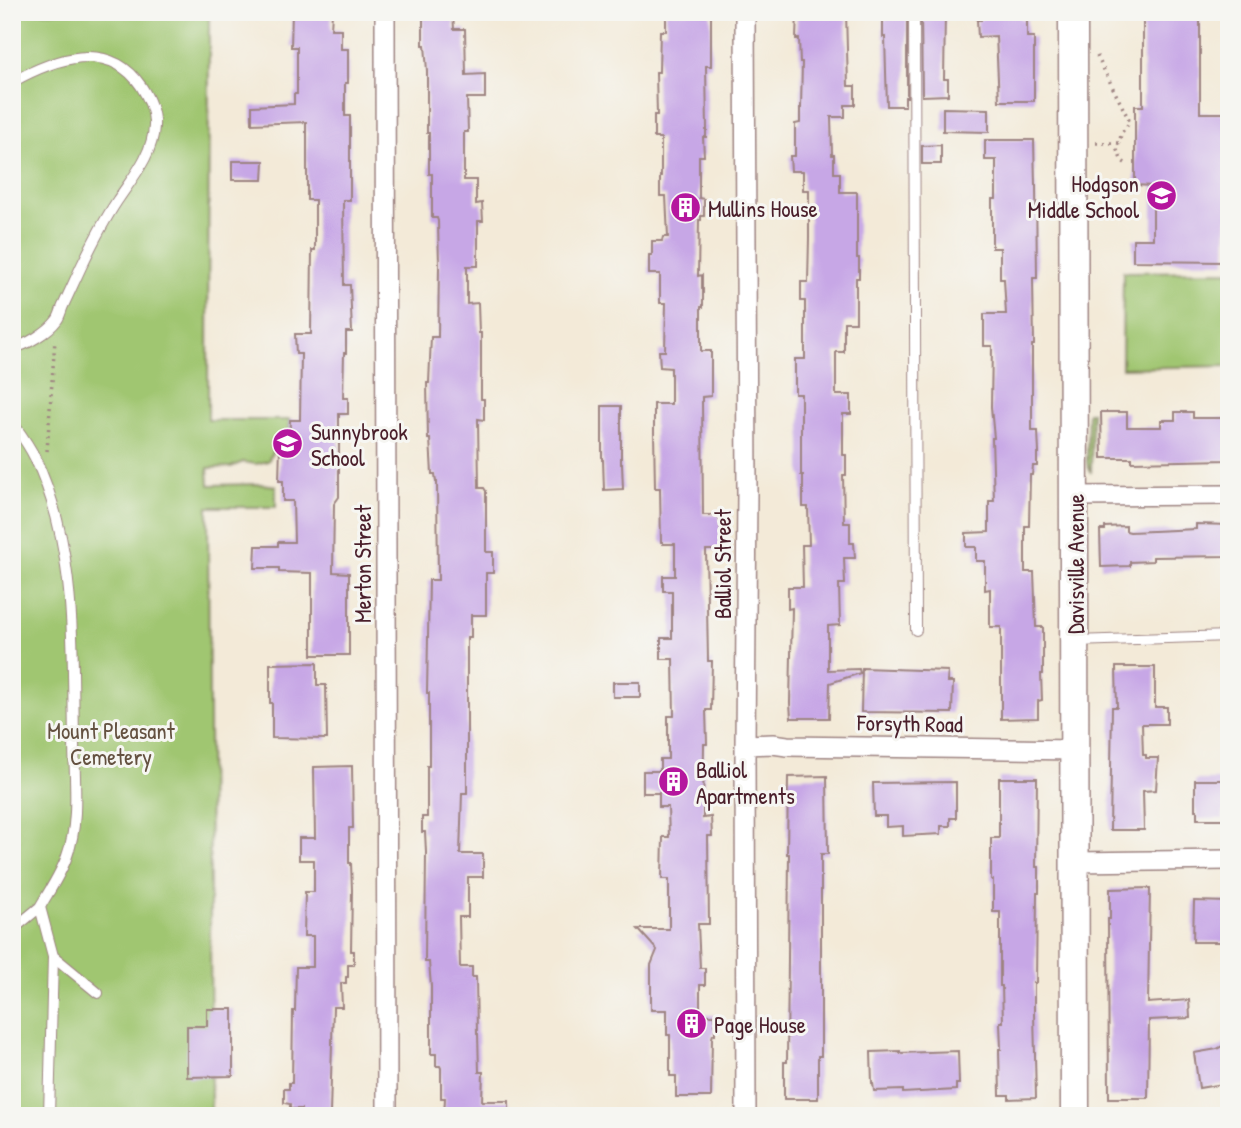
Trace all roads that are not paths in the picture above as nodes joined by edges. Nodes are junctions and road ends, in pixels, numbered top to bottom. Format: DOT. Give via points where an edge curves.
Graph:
graph roads {
  1 [pos="385,12"];
  2 [pos="745,12"];
  3 [pos="914,12"];
  4 [pos="1073,12"];
  5 [pos="12,82"];
  6 [pos="12,348"];
  7 [pos="12,422"];
  8 [pos="1229,495"];
  9 [pos="1075,496"];
  10 [pos="916,630"];
  11 [pos="1229,636"];
  12 [pos="1075,641"];
  13 [pos="745,745"];
  14 [pos="1074,750"];
  15 [pos="1229,860"];
  16 [pos="1074,862"];
  17 [pos="40,907"];
  18 [pos="12,930"];
  19 [pos="53,956"];
  20 [pos="98,993"];
  21 [pos="49,1116"];
  22 [pos="387,1116"];
  23 [pos="746,1116"];
  24 [pos="1075,1116"];
  1 -- 22 [label="street, Merton Street"];
  2 -- 13 [label="street, Balliol Street"];
  3 -- 10 [label="lane"];
  4 -- 9 [label="street, Davisville Avenue"];
  5 -- 6 [label="lane" via="62,60 111,60 128,70 148,97 154,125 139,169 97,234 57,320 40,335"];
  7 -- 17 [label="lane" via="34,457 54,507 67,570 72,627 73,833 68,855"];
  8 -- 9 [label="street"];
  9 -- 12 [label="street, Davisville Avenue"];
  11 -- 12 [label="lane"];
  12 -- 14 [label="street, Davisville Avenue"];
  13 -- 14 [label="street, Forsyth Road"];
  13 -- 23 [label="street, Balliol Street"];
  14 -- 16 [label="street, Davisville Avenue"];
  15 -- 16 [label="street"];
  16 -- 24 [label="street, Davisville Avenue"];
  17 -- 18 [label="lane"];
  17 -- 19 [label="lane"];
  19 -- 20 [label="lane"];
  19 -- 21 [label="lane"];
}
